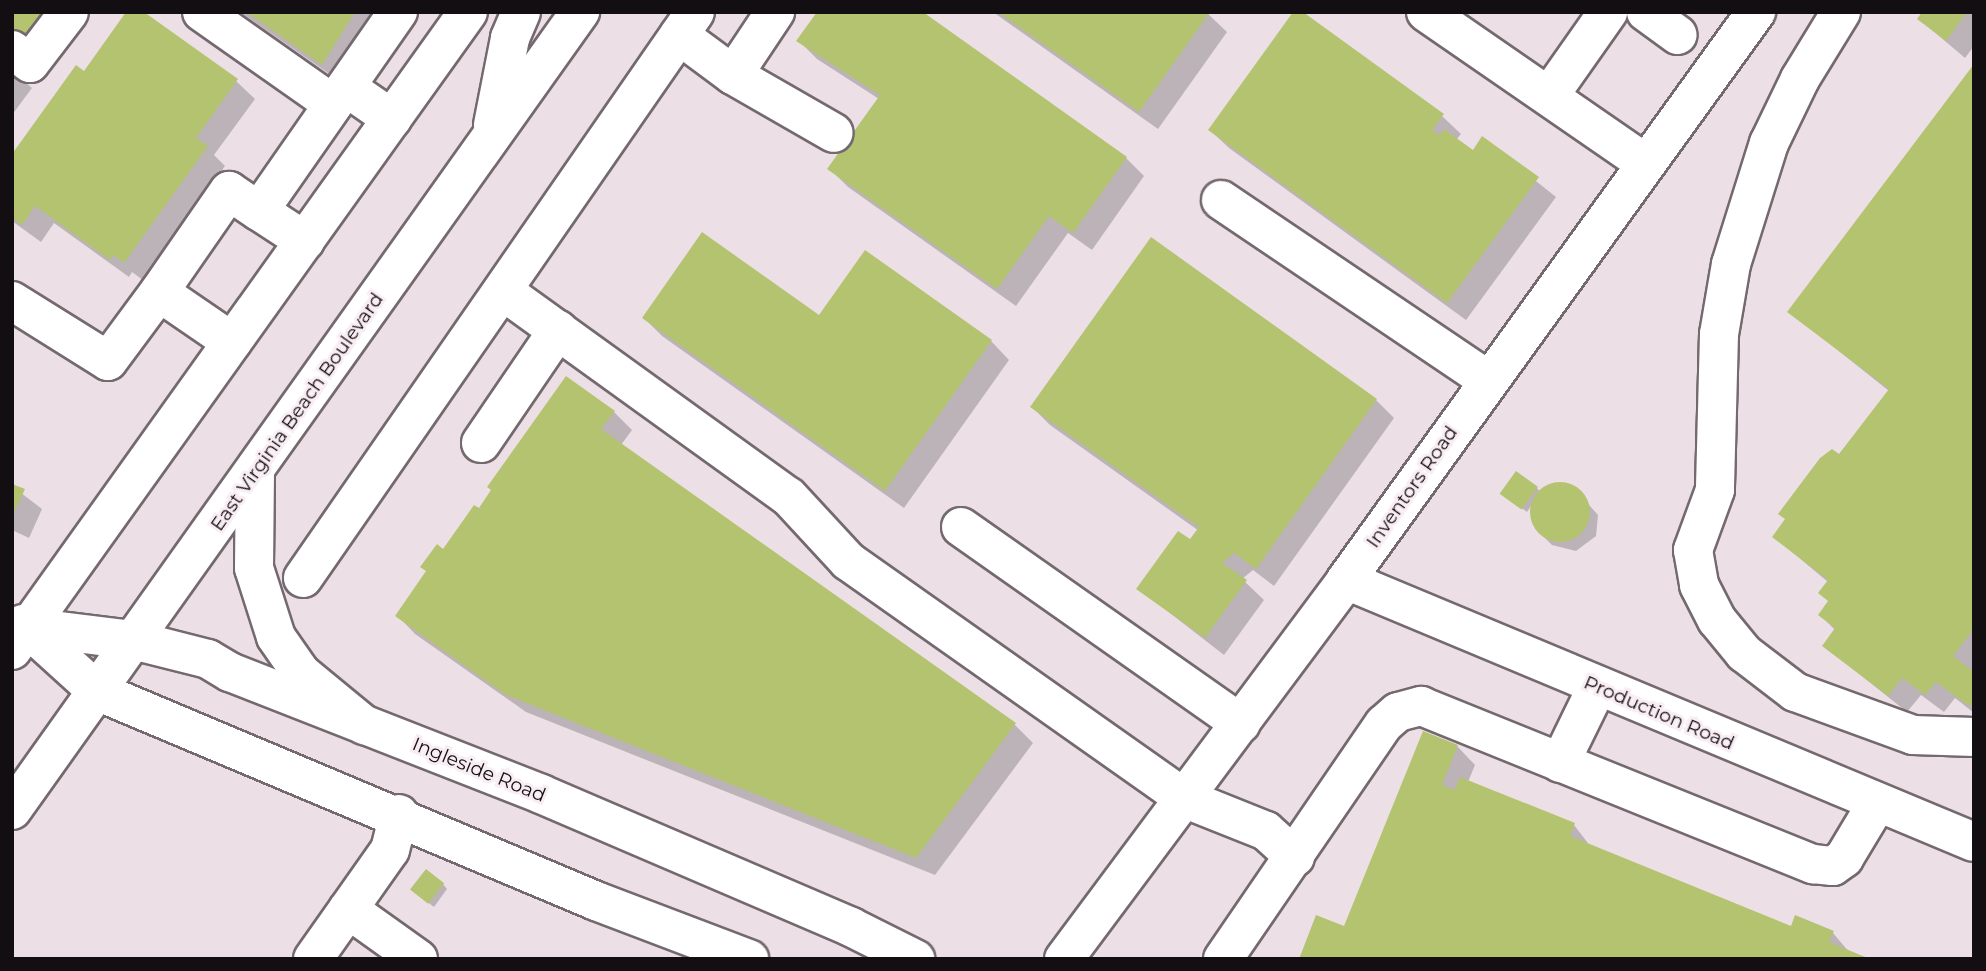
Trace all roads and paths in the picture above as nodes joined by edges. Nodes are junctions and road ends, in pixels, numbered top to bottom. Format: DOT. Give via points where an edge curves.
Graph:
graph roads {
  1 [pos="69,12"];
  2 [pos="202,12"];
  3 [pos="398,12"];
  4 [pos="468,12"];
  5 [pos="521,12"];
  6 [pos="580,12"];
  7 [pos="775,12"];
  8 [pos="1426,12"];
  9 [pos="1608,12"];
  10 [pos="1646,12"];
  11 [pos="1756,12"];
  12 [pos="1841,12"];
  13 [pos="687,24"];
  14 [pos="1678,36"];
  15 [pos="12,50"];
  16 [pos="733,75"];
  17 [pos="340,96"];
  18 [pos="1549,96"];
  19 [pos="392,119"];
  20 [pos="834,133"];
  21 [pos="491,137"];
  22 [pos="1646,164"];
  23 [pos="1221,200"];
  24 [pos="259,211"];
  25 [pos="305,241"];
  26 [pos="503,291"];
  27 [pos="159,292"];
  28 [pos="12,300"];
  29 [pos="558,330"];
  30 [pos="232,342"];
  31 [pos="1488,380"];
  32 [pos="481,443"];
  33 [pos="255,471"];
  34 [pos="961,527"];
  35 [pos="303,578"];
  36 [pos="1346,580"];
  37 [pos="18,632"];
  38 [pos="133,640"];
  39 [pos="1597,687"];
  40 [pos="97,691"];
  41 [pos="1241,724"];
  42 [pos="364,725"];
  43 [pos="1974,737"];
  44 [pos="1560,763"];
  45 [pos="1186,799"];
  46 [pos="1877,803"];
  47 [pos="12,810"];
  48 [pos="399,814"];
  49 [pos="1974,842"];
  50 [pos="1295,857"];
  51 [pos="348,909"];
  52 [pos="313,959"];
  53 [pos="418,959"];
  54 [pos="749,959"];
  55 [pos="915,959"];
  56 [pos="1064,959"];
  57 [pos="1223,959"];
  1 -- 15 [label="street" via="30,62"];
  2 -- 17 [label="street"];
  3 -- 17 [label="street"];
  4 -- 19 [label="street"];
  5 -- 21 [label="street" via="510,38"];
  6 -- 21 [label="street, East Virginia Beach Boulevard"];
  7 -- 16 [label="street"];
  8 -- 18 [label="street"];
  9 -- 18 [label="street"];
  10 -- 14 [label="street"];
  11 -- 22 [label="street, Inventors Road"];
  12 -- 43 [label="street" via="1769,142 1731,264 1719,334 1716,490 1693,550 1699,584 1717,620 1744,653 1795,692 1913,735"];
  13 -- 16 [label="street"];
  13 -- 26 [label="street"];
  16 -- 20 [label="street"];
  17 -- 19 [label="street"];
  17 -- 24 [label="street"];
  18 -- 22 [label="street"];
  19 -- 25 [label="street"];
  21 -- 33 [label="street, East Virginia Beach Boulevard"];
  22 -- 31 [label="street, Inventors Road"];
  23 -- 31 [label="street"];
  24 -- 25 [label="street"];
  24 -- 27 [label="street" via="229,191"];
  25 -- 30 [label="street"];
  26 -- 29 [label="street"];
  26 -- 35 [label="street"];
  27 -- 28 [label="street" via="108,362"];
  27 -- 30 [label="street"];
  29 -- 32 [label="street"];
  29 -- 45 [label="street" via="789,497 848,561"];
  30 -- 37 [label="street"];
  31 -- 36 [label="street, Inventors Road"];
  33 -- 38 [label="street, East Virginia Beach Boulevard"];
  33 -- 42 [label="street" via="254,568 276,638 301,673"];
  34 -- 41 [label="street"];
  36 -- 39 [label="street, Production Road"];
  36 -- 41 [label="street, Inventors Road"];
  37 -- 38 [label="street, Ingleside Road"];
  37 -- 40 [label="street"];
  38 -- 40 [label="street, East Virginia Beach Boulevard"];
  38 -- 42 [label="street, Ingleside Road" via="208,659"];
  39 -- 44 [label="street"];
  39 -- 46 [label="street, Production Road"];
  40 -- 47 [label="street, East Virginia Beach Boulevard"];
  40 -- 48 [label="street"];
  41 -- 45 [label="street, Inventors Road"];
  42 -- 55 [label="street, Ingleside Road" via="552,799"];
  44 -- 46 [label="street" via="1813,864 1833,866 1844,859"];
  44 -- 50 [label="street" via="1421,706 1398,712 1384,724"];
  45 -- 50 [label="street" via="1266,831"];
  45 -- 56 [label="street, Inventors Road"];
  46 -- 49 [label="street, Production Road"];
  48 -- 51 [label="street" via="390,850"];
  48 -- 54 [label="street" via="596,901"];
  50 -- 57 [label="street"];
  51 -- 52 [label="street"];
  51 -- 53 [label="street"];
}
